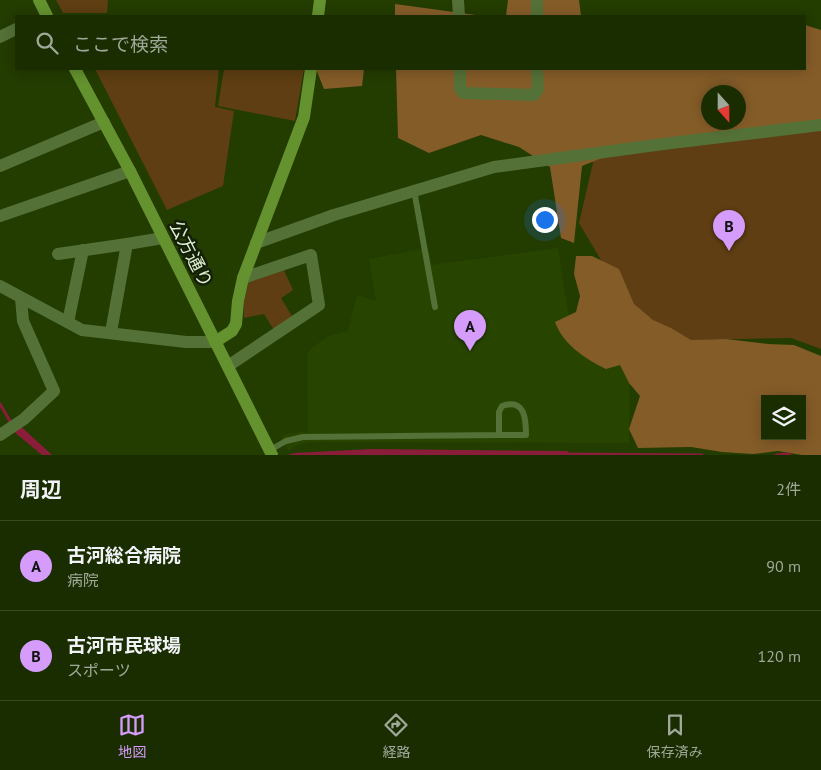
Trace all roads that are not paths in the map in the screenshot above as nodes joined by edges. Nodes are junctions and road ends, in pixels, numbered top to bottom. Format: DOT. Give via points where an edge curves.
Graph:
graph roads {
  1 [pos="39,0"];
  2 [pos="320,0"];
  3 [pos="458,0"];
  4 [pos="537,0"];
  5 [pos="45,15"];
  6 [pos="318,15"];
  7 [pos="459,15"];
  8 [pos="536,15"];
  9 [pos="15,29"];
  10 [pos="0,37"];
  11 [pos="77,70"];
  12 [pos="311,70"];
  13 [pos="460,70"];
  14 [pos="537,70"];
  15 [pos="104,122"];
  16 [pos="821,125"];
  17 [pos="0,166"];
  18 [pos="130,171"];
  19 [pos="414,190"];
  20 [pos="0,216"];
  21 [pos="163,238"];
  22 [pos="256,243"];
  23 [pos="127,244"];
  24 [pos="83,250"];
  25 [pos="58,254"];
  26 [pos="243,278"];
  27 [pos="0,286"];
  28 [pos="21,298"];
  29 [pos="435,307"];
  30 [pos="68,322"];
  31 [pos="111,332"];
  32 [pos="215,342"];
  33 [pos="228,366"];
  34 [pos="0,435"];
  35 [pos="499,435"];
  36 [pos="271,453"];
  1 -- 5 [label="street"];
  2 -- 6 [label="street"];
  3 -- 7 [label="street"];
  4 -- 8 [label="street"];
  9 -- 10 [label="street"];
  11 -- 15 [label="street, 公方通り"];
  12 -- 22 [label="street" via="304,116"];
  13 -- 14 [label="street" via="463,93 534,94 538,89"];
  15 -- 17 [label="street"];
  15 -- 18 [label="street, 公方通り"];
  16 -- 19 [label="street" via="494,167"];
  18 -- 20 [label="street"];
  18 -- 21 [label="street, 公方通り"];
  19 -- 22 [label="street"];
  19 -- 29 [label="lane"];
  21 -- 23 [label="street"];
  21 -- 32 [label="street, 公方通り"];
  22 -- 26 [label="street"];
  23 -- 24 [label="street"];
  23 -- 31 [label="street"];
  24 -- 25 [label="street"];
  24 -- 30 [label="street"];
  26 -- 32 [label="street" via="236,324 232,331"];
  26 -- 33 [label="street" via="311,255 319,305"];
  27 -- 28 [label="street"];
  28 -- 30 [label="street"];
  28 -- 34 [label="street" via="23,321 54,392"];
  30 -- 31 [label="street" via="82,330"];
  31 -- 32 [label="street" via="186,342"];
  32 -- 33 [label="street, 公方通り"];
  33 -- 36 [label="street, 公方通り"];
  35 -- 35 [label="lane" via="526,435 526,421 518,406 502,406"];
  35 -- 36 [label="lane" via="303,437 286,441"];
}
